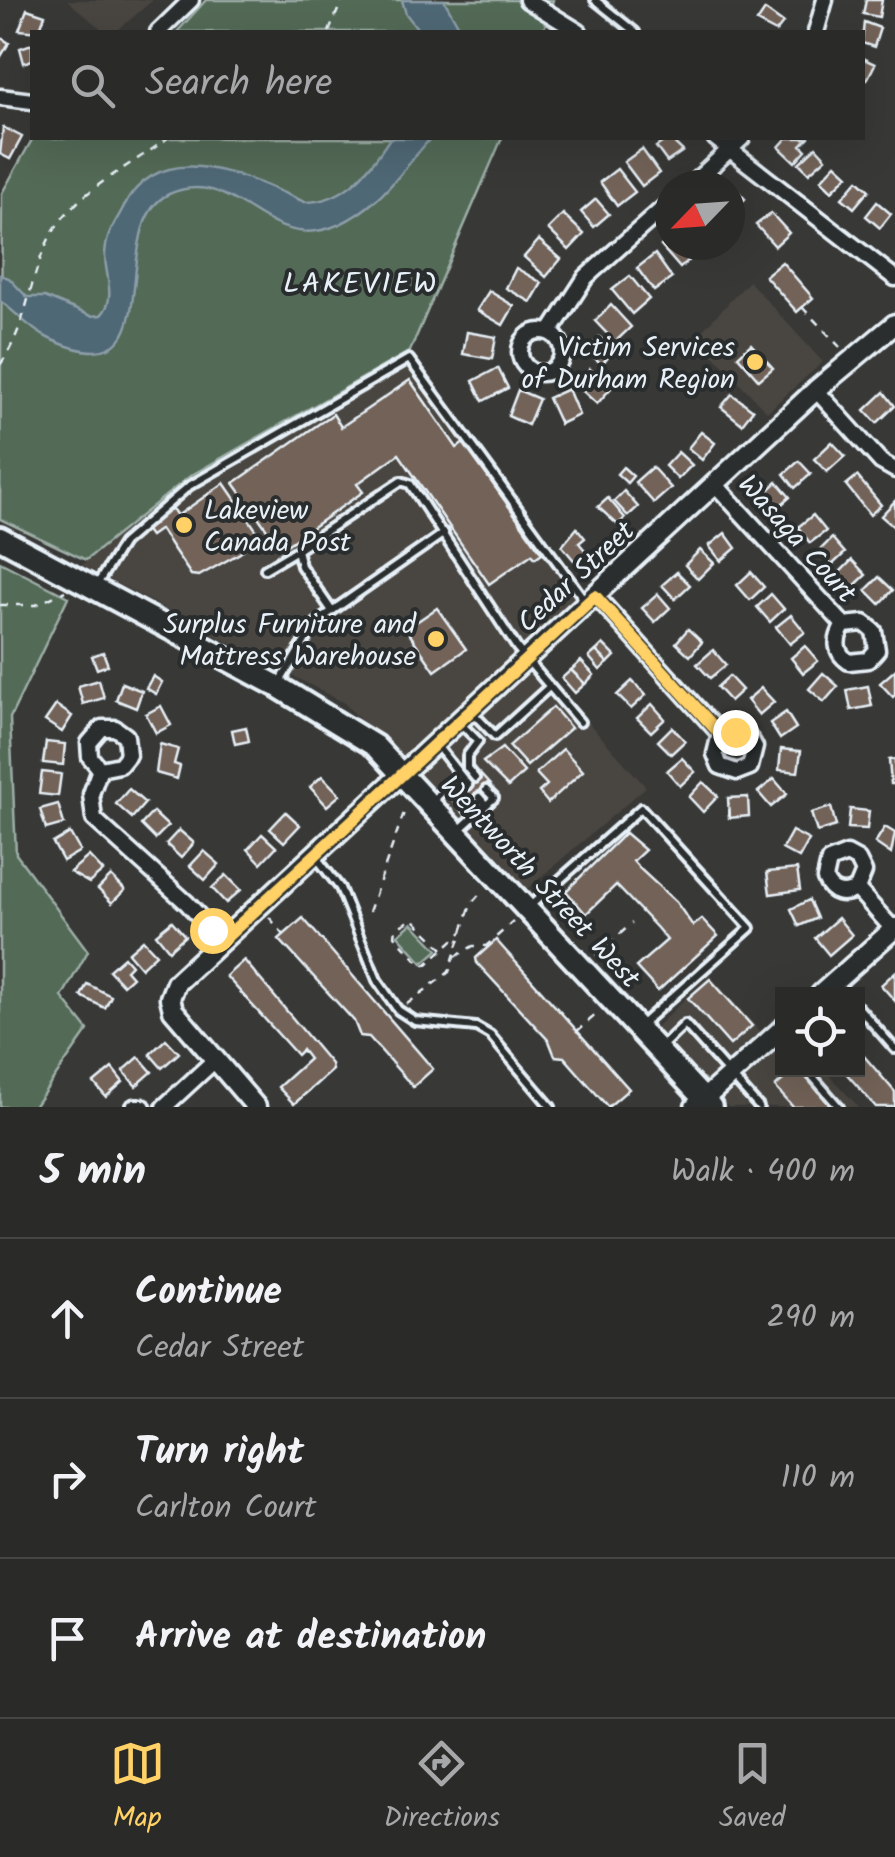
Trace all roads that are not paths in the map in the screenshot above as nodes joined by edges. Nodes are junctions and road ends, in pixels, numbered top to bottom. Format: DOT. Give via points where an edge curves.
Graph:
graph roads {
  1 [pos="191,0"];
  2 [pos="527,0"];
  3 [pos="594,0"];
  4 [pos="825,0"];
  5 [pos="160,30"];
  6 [pos="576,30"];
  7 [pos="632,30"];
  8 [pos="817,30"];
  9 [pos="0,97"];
  10 [pos="30,101"];
  11 [pos="718,140"];
  12 [pos="740,140"];
  13 [pos="732,150"];
  14 [pos="709,170"];
  15 [pos="655,215"];
  16 [pos="895,278"];
  17 [pos="895,324"];
  18 [pos="551,330"];
  19 [pos="816,390"];
  20 [pos="895,470"];
  21 [pos="714,484"];
  22 [pos="444,534"];
  23 [pos="0,538"];
  24 [pos="297,550"];
  25 [pos="265,569"];
  26 [pos="95,588"];
  27 [pos="591,599"];
  28 [pos="332,611"];
  29 [pos="844,625"];
  30 [pos="525,659"];
  31 [pos="277,686"];
  32 [pos="549,687"];
  33 [pos="466,717"];
  34 [pos="580,722"];
  35 [pos="720,734"];
  36 [pos="437,745"];
  37 [pos="466,768"];
  38 [pos="100,769"];
  39 [pos="459,775"];
  40 [pos="405,776"];
  41 [pos="476,778"];
  42 [pos="468,785"];
  43 [pos="447,786"];
  44 [pos="486,790"];
  45 [pos="479,796"];
  46 [pos="430,803"];
  47 [pos="486,805"];
  48 [pos="474,816"];
  49 [pos="457,832"];
  50 [pos="315,856"];
  51 [pos="857,889"];
  52 [pos="520,915"];
  53 [pos="894,928"];
  54 [pos="222,941"];
  55 [pos="837,987"];
  56 [pos="865,1015"];
  57 [pos="638,1027"];
  58 [pos="775,1039"];
  59 [pos="659,1049"];
  60 [pos="895,1049"];
  61 [pos="216,1059"];
  62 [pos="731,1075"];
  63 [pos="813,1077"];
  64 [pos="703,1104"];
  65 [pos="134,1107"];
  66 [pos="143,1107"];
  67 [pos="164,1107"];
  68 [pos="256,1107"];
  69 [pos="551,1107"];
  70 [pos="760,1107"];
  71 [pos="840,1107"];
  1 -- 5 [label="street"];
  2 -- 6 [label="street"];
  3 -- 7 [label="lane"];
  4 -- 8 [label="street"];
  9 -- 10 [label="street"];
  11 -- 13 [label="street"];
  12 -- 13 [label="street"];
  13 -- 14 [label="street"];
  13 -- 16 [label="street"];
  15 -- 18 [label="street" via="586,276"];
  17 -- 19 [label="street, Cedar Street"];
  19 -- 20 [label="street"];
  19 -- 21 [label="street, Cedar Street"];
  21 -- 27 [label="street, Cedar Street"];
  21 -- 29 [label="street, Wasaga Court"];
  22 -- 24 [label="lane" via="410,484 401,481"];
  22 -- 28 [label="lane"];
  22 -- 30 [label="lane"];
  23 -- 26 [label="main road, Wentworth Street West"];
  24 -- 25 [label="lane"];
  24 -- 28 [label="lane"];
  26 -- 27 [label="lane" via="123,543 188,486 410,359"];
  26 -- 31 [label="main road, Wentworth Street West"];
  27 -- 30 [label="street, Cedar Street"];
  27 -- 35 [label="street"];
  28 -- 31 [label="lane" via="316,623"];
  30 -- 32 [label="lane"];
  30 -- 33 [label="street, Cedar Street"];
  31 -- 40 [label="main road, Wentworth Street West" via="352,728"];
  32 -- 33 [label="lane" via="495,736"];
  32 -- 34 [label="lane"];
  33 -- 36 [label="street, Cedar Street"];
  33 -- 37 [label="lane" via="478,741"];
  36 -- 39 [label="lane"];
  36 -- 40 [label="street, Cedar Street"];
  37 -- 39 [label="lane"];
  37 -- 41 [label="lane"];
  38 -- 54 [label="street" via="91,794 94,819"];
  39 -- 42 [label="lane"];
  39 -- 43 [label="lane"];
  40 -- 46 [label="main road, Wentworth Street West"];
  40 -- 50 [label="street, Cedar Street"];
  43 -- 46 [label="lane"];
  43 -- 48 [label="lane"];
  44 -- 47 [label="lane" via="494,798"];
  45 -- 47 [label="lane"];
  46 -- 49 [label="main road, Wentworth Street West"];
  47 -- 48 [label="lane"];
  48 -- 49 [label="lane"];
  49 -- 52 [label="main road, Wentworth Street West"];
  50 -- 54 [label="street, Cedar Street"];
  50 -- 69 [label="lane" via="340,888 377,980 398,1010 414,1021 476,1027 490,1035"];
  51 -- 53 [label="street"];
  52 -- 57 [label="main road, Wentworth Street West" via="583,966"];
  52 -- 57 [label="lane" via="641,808 750,928"];
  53 -- 55 [label="street"];
  54 -- 61 [label="street, Cedar Street" via="176,983 170,998 178,1018"];
  56 -- 60 [label="lane"];
  57 -- 59 [label="main road, Wentworth Street West"];
  58 -- 62 [label="street"];
  59 -- 62 [label="lane" via="685,1024"];
  59 -- 64 [label="main road, Wentworth Street West"];
  61 -- 67 [label="street"];
  61 -- 68 [label="street"];
  62 -- 64 [label="street"];
  62 -- 70 [label="lane"];
  63 -- 71 [label="lane"];
  65 -- 66 [label="street"];
}
